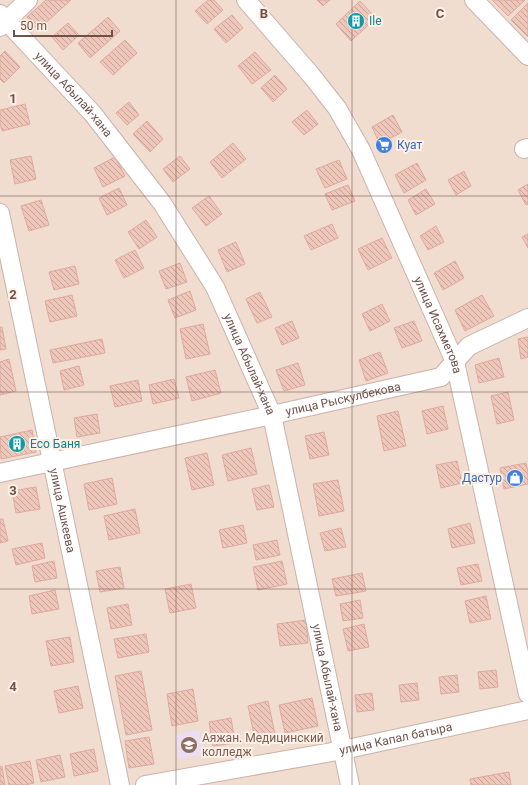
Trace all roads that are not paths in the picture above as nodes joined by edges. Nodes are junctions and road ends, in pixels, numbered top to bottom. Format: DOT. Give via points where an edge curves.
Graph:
graph roads {
  1 [pos="28,0"];
  2 [pos="246,0"];
  3 [pos="474,0"];
  4 [pos="2,20"];
  5 [pos="528,56"];
  6 [pos="0,214"];
  7 [pos="528,318"];
  8 [pos="455,362"];
  9 [pos="272,415"];
  10 [pos="52,462"];
  11 [pos="0,473"];
  12 [pos="528,694"];
  13 [pos="528,710"];
  14 [pos="343,750"];
  15 [pos="120,785"];
  16 [pos="145,785"];
  17 [pos="350,785"];
  1 -- 4 [label="street"];
  2 -- 8 [label="street, улица Исахметова" via="337,108 362,150"];
  3 -- 5 [label="street"];
  4 -- 9 [label="street, улица Абылай-хана" via="93,114 162,203 214,287"];
  6 -- 10 [label="street, улица Ашкеева"];
  7 -- 8 [label="street, улица Рыскулбекова" via="469,346"];
  8 -- 9 [label="street, улица Рыскулбекова" via="441,377"];
  8 -- 12 [label="street, улица Исахметова"];
  9 -- 10 [label="street, улица Рыскулбекова"];
  9 -- 14 [label="street, улица Абылай-хана"];
  10 -- 11 [label="street, улица Рыскулбекова"];
  10 -- 15 [label="street, улица Ашкеева"];
  13 -- 14 [label="street, улица Капал батыра"];
  14 -- 16 [label="street, улица Капал батыра"];
  14 -- 17 [label="street, улица Абылай-хана"];
}
